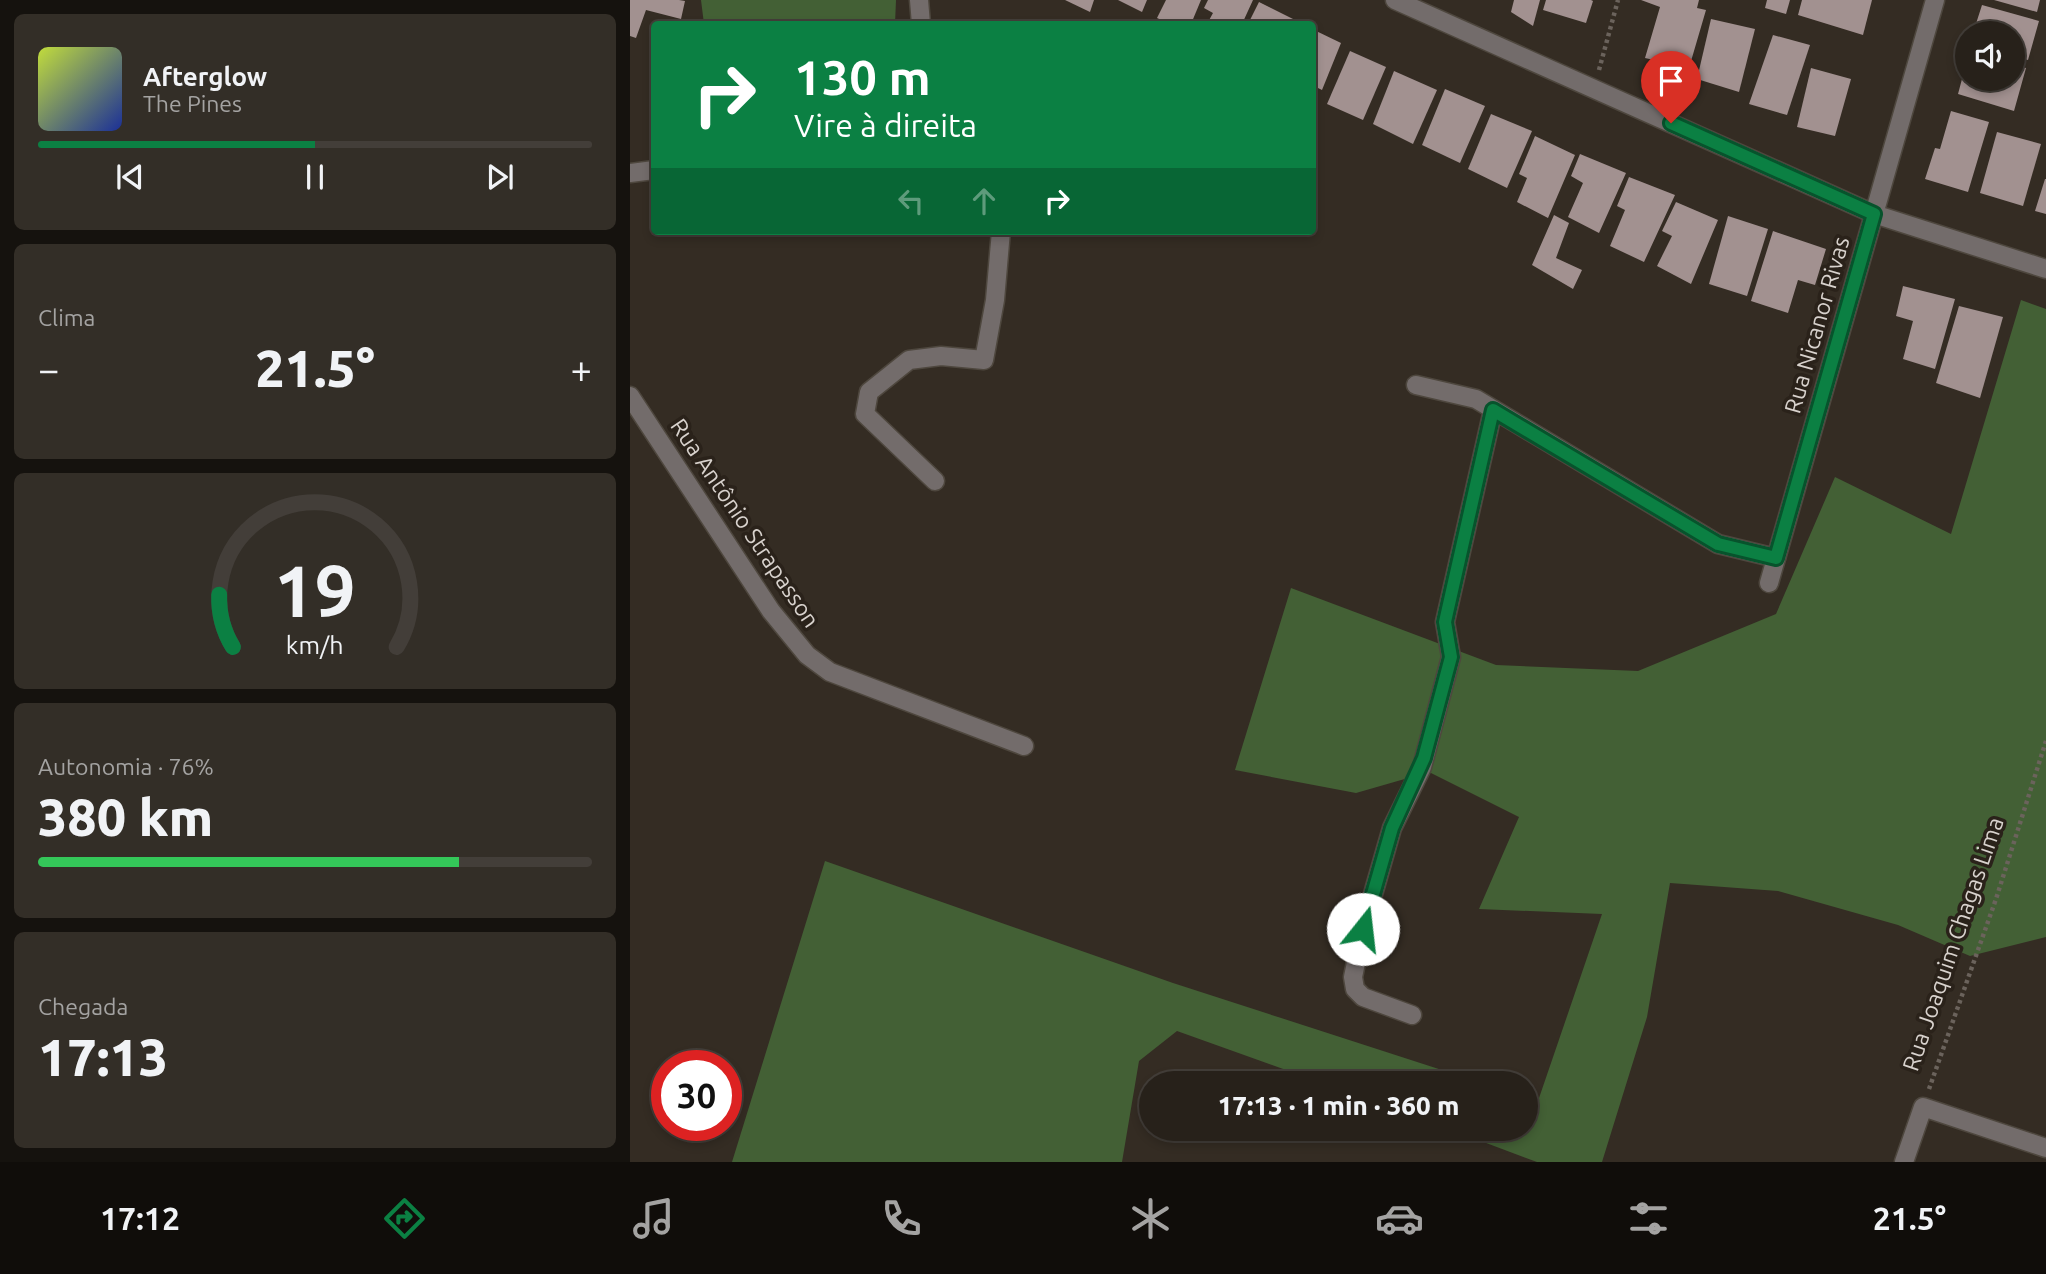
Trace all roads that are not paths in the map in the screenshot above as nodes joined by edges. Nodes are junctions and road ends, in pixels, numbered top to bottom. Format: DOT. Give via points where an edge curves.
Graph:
graph roads {
  1 [pos="919,0"];
  2 [pos="1395,0"];
  3 [pos="1936,0"];
  4 [pos="921,21"];
  5 [pos="651,170"];
  6 [pos="630,173"];
  7 [pos="1874,214"];
  8 [pos="1001,235"];
  9 [pos="2046,269"];
  10 [pos="1416,385"];
  11 [pos="630,396"];
  12 [pos="1493,410"];
  13 [pos="935,481"];
  14 [pos="1776,558"];
  15 [pos="1769,583"];
  16 [pos="1024,746"];
  17 [pos="1412,1014"];
  18 [pos="2046,1148"];
  19 [pos="1904,1162"];
  1 -- 4 [label="street"];
  2 -- 7 [label="street"];
  3 -- 7 [label="street, Rua Nicanor Rivas"];
  5 -- 6 [label="street"];
  7 -- 9 [label="street"];
  7 -- 14 [label="street, Rua Nicanor Rivas"];
  8 -- 13 [label="street" via="984,360 941,356 909,360 869,392 865,414"];
  10 -- 12 [label="street" via="1476,399"];
  11 -- 16 [label="street, Rua Antônio Strapasson" via="771,611 807,655 830,672"];
  12 -- 14 [label="street" via="1718,544"];
  12 -- 17 [label="street" via="1445,622 1451,657 1422,766 1392,828 1353,978 1363,997"];
  14 -- 15 [label="street, Rua Nicanor Rivas"];
  18 -- 19 [label="street, Rua Joaquim Chagas Lima" via="1923,1107"];
}
